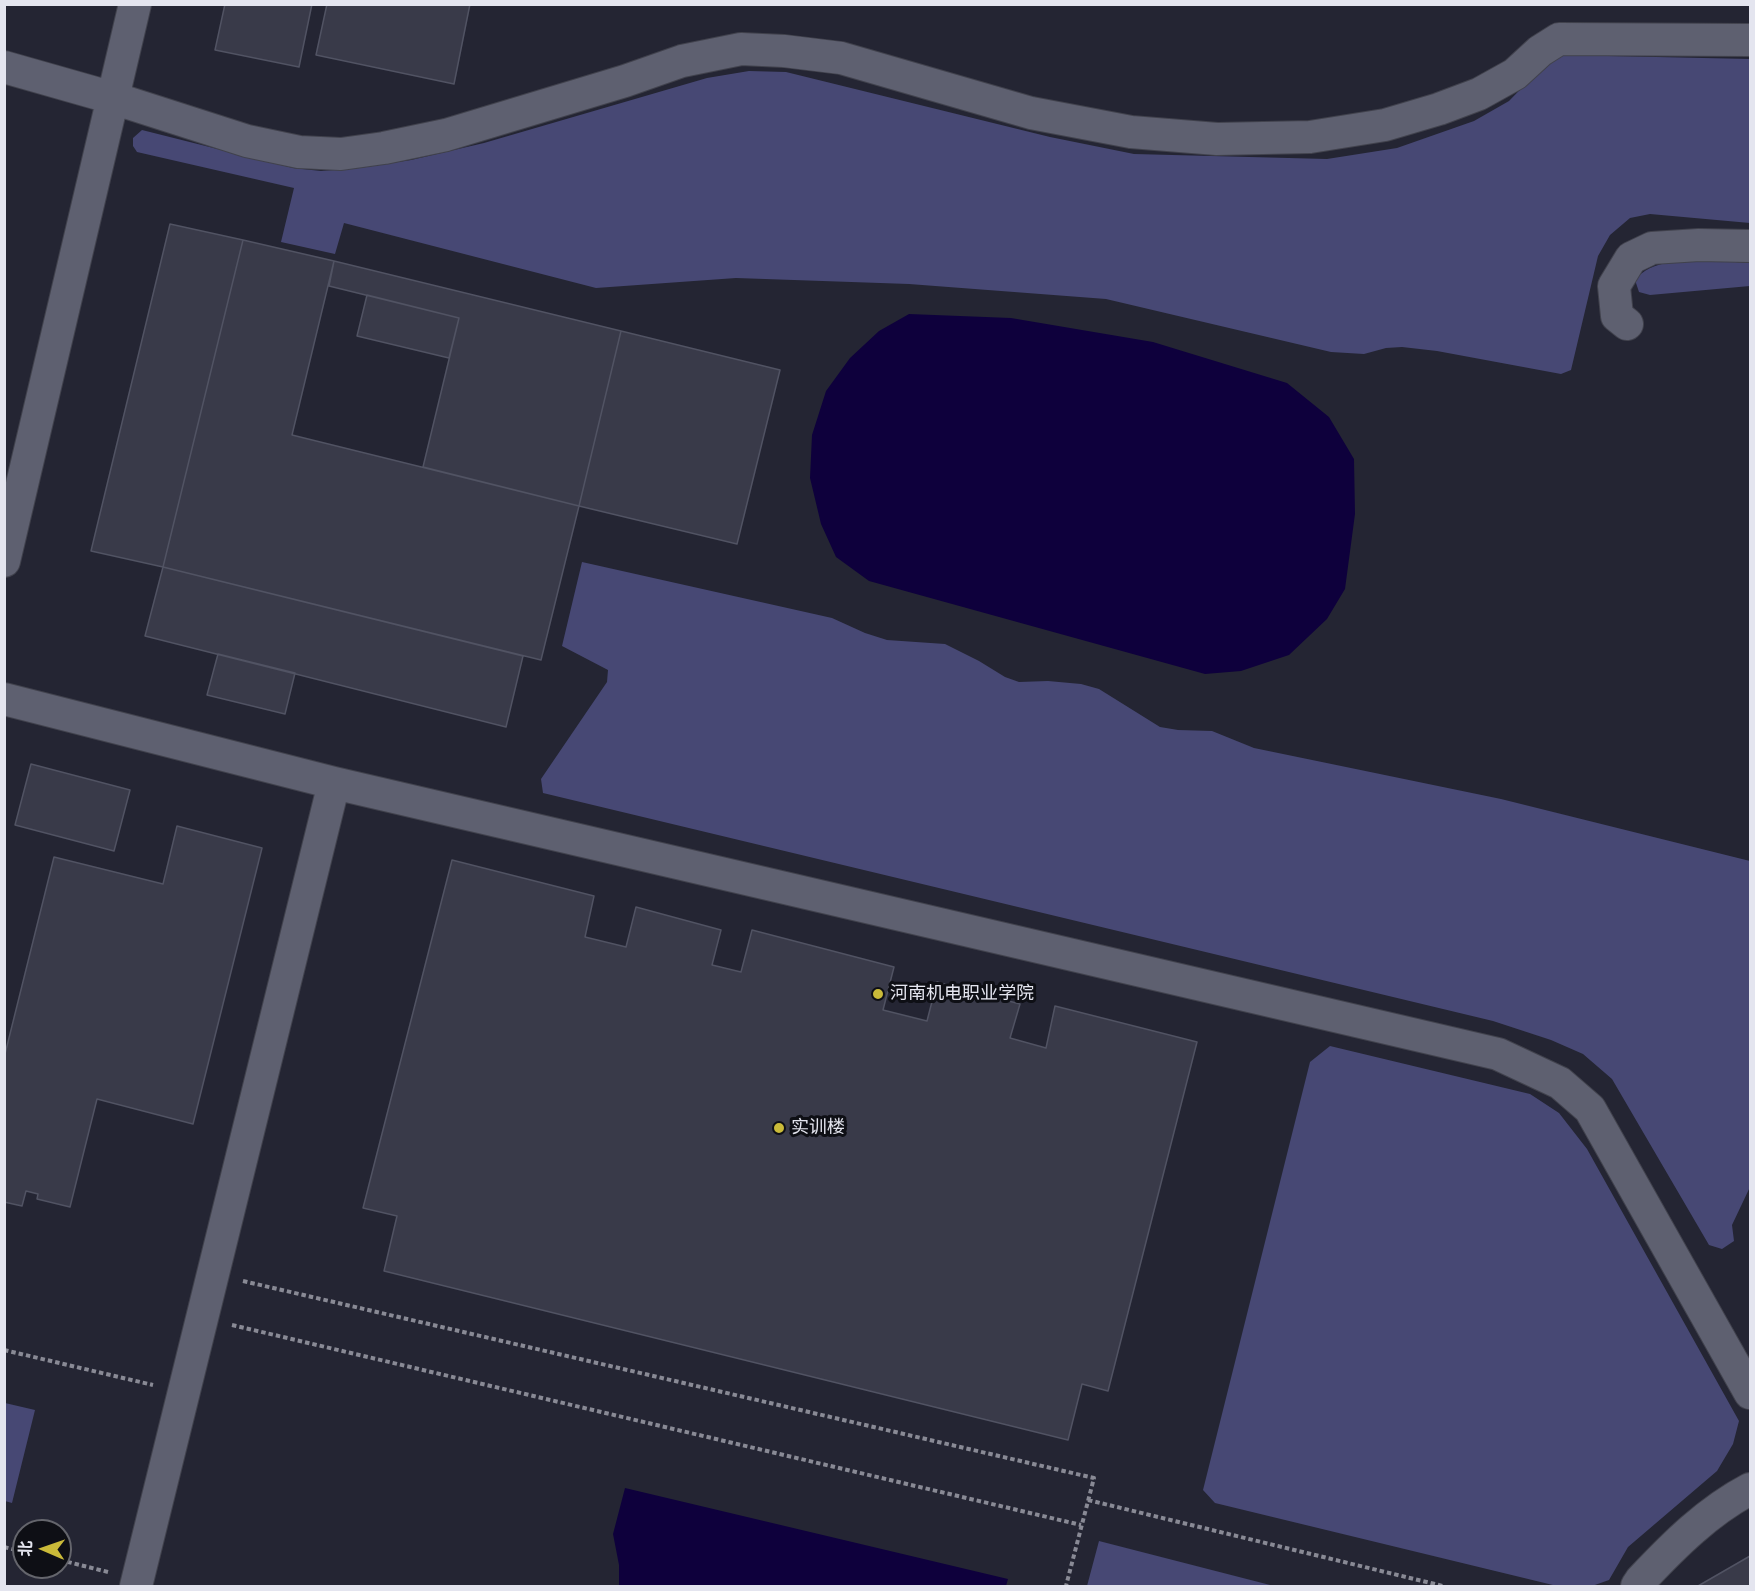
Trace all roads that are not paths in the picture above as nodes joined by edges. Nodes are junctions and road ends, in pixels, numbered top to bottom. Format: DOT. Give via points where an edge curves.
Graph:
graph roads {
  1 [pos="135,4"];
  2 [pos="1750,40"];
  3 [pos="4,67"];
  4 [pos="113,98"];
  5 [pos="1750,246"];
  6 [pos="1627,324"];
  7 [pos="4,561"];
  8 [pos="4,699"];
  9 [pos="334,783"];
  10 [pos="1750,1394"];
  11 [pos="1750,1489"];
  12 [pos="137,1583"];
  13 [pos="1637,1587"];
  1 -- 4 [label="lane"];
  2 -- 4 [label="lane" via="1559,39 1515,74 1479,94 1385,125 1310,136 1217,139 1131,132 1031,113 841,58 741,49 682,61 446,135 341,154 299,152 247,141"];
  3 -- 4 [label="lane"];
  4 -- 7 [label="lane"];
  5 -- 6 [label="lane" via="1652,248 1632,258 1614,286 1617,316"];
  8 -- 9 [label="lane"];
  9 -- 10 [label="lane" via="1498,1054 1560,1083 1590,1109"];
  9 -- 12 [label="lane"];
  11 -- 13 [label="lane" via="1729,1500 1677,1542"];
}
